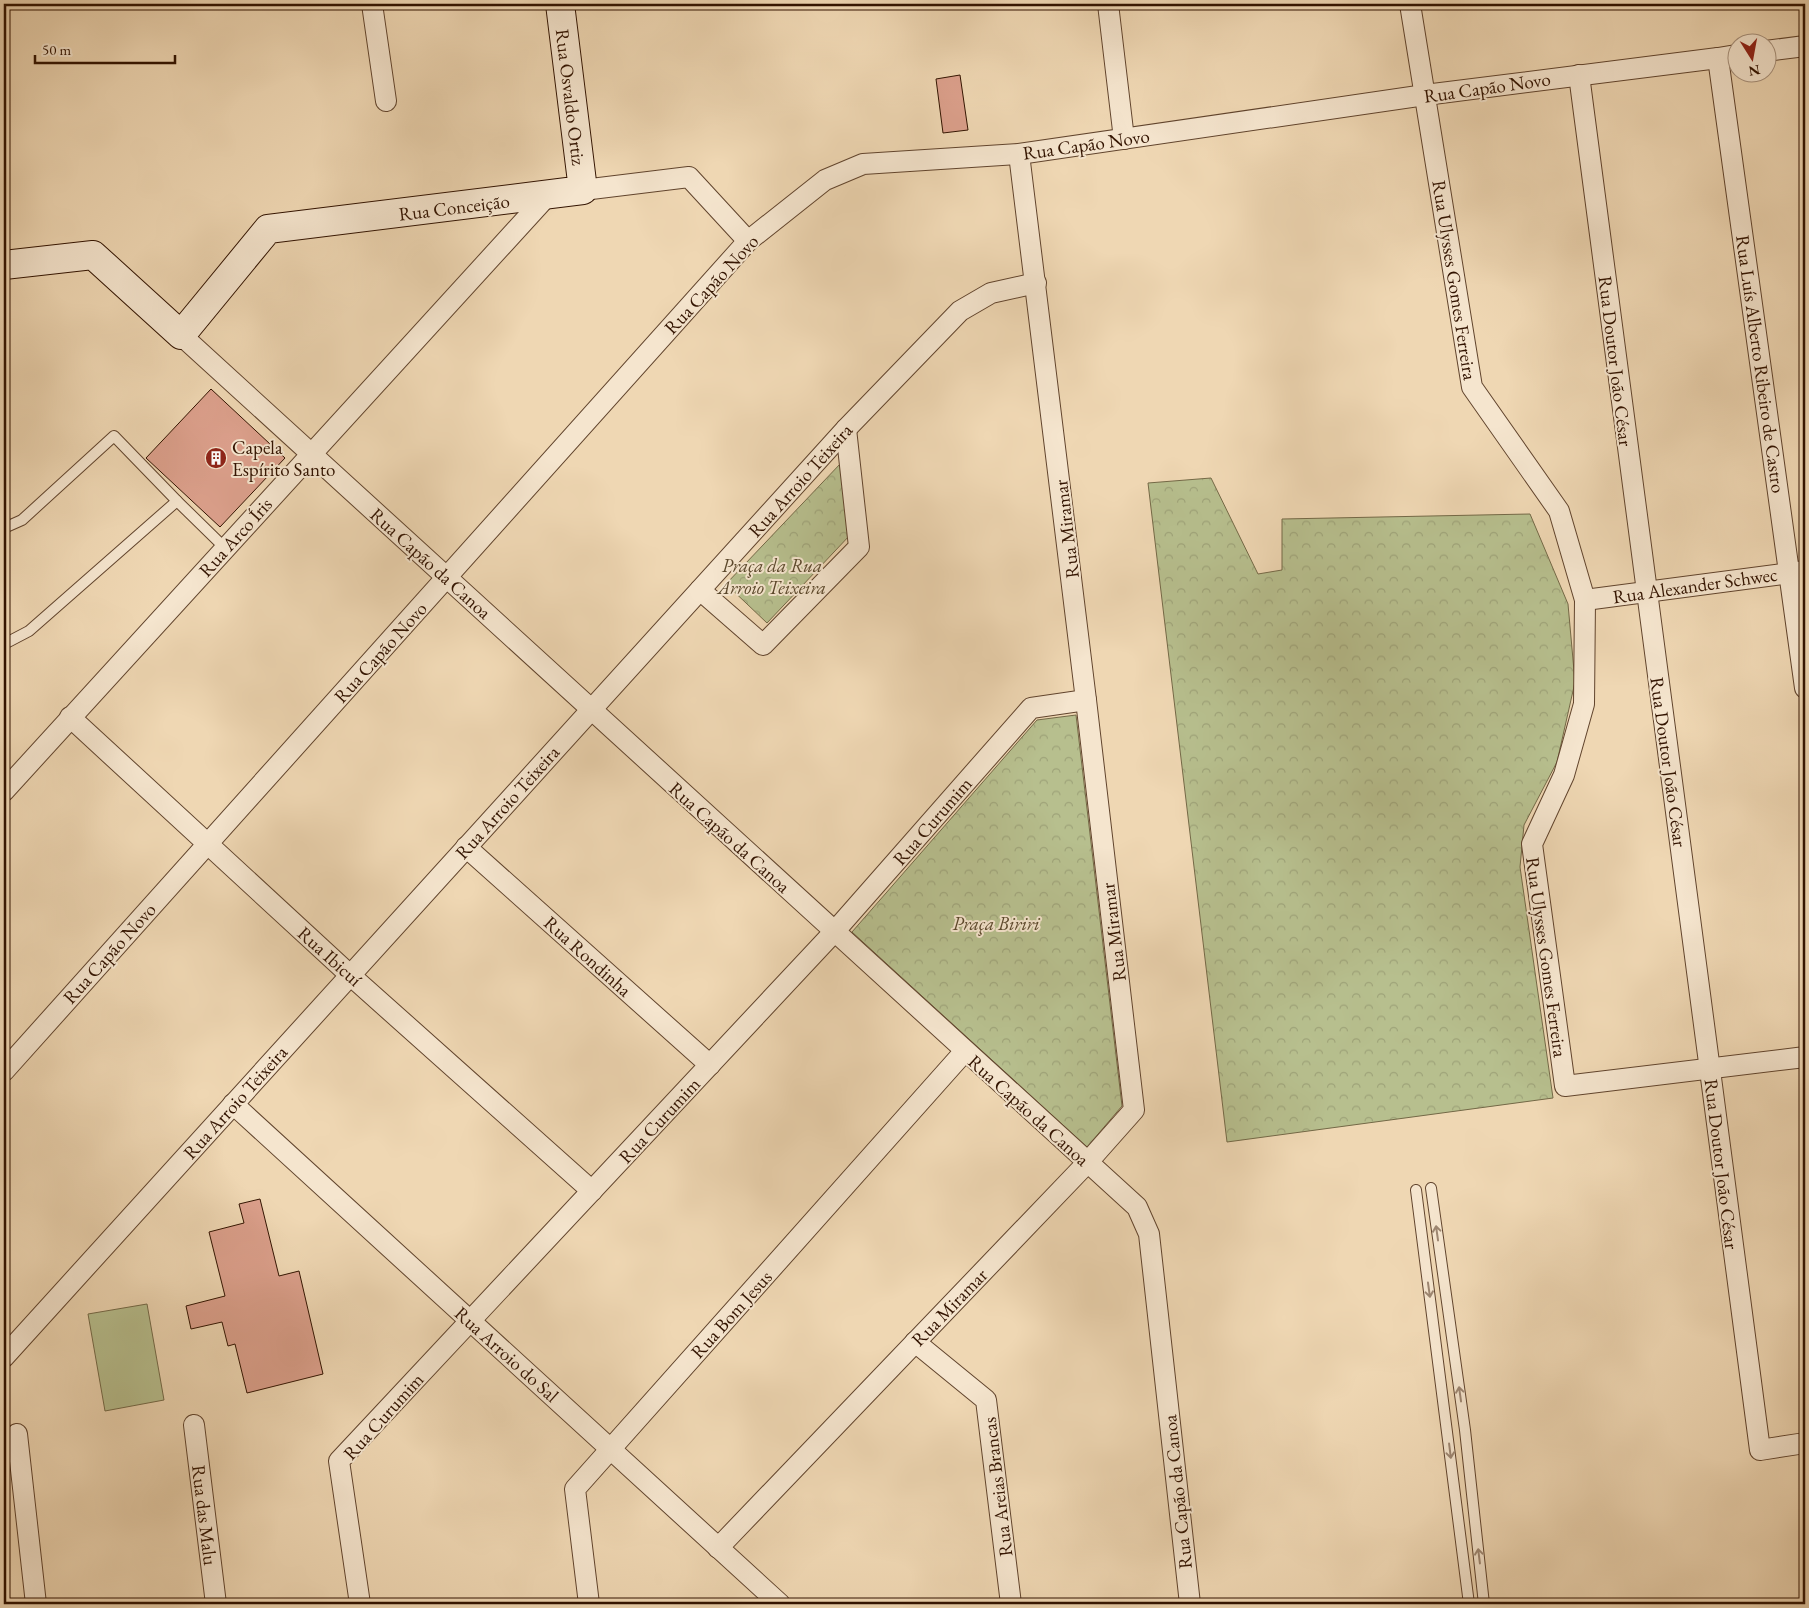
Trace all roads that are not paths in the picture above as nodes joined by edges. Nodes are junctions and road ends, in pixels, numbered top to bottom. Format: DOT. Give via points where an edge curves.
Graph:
graph roads {
  1 [pos="372,4"];
  2 [pos="560,4"];
  3 [pos="1108,4"];
  4 [pos="1410,4"];
  5 [pos="1805,46"];
  6 [pos="1776,50"];
  7 [pos="1726,56"];
  8 [pos="1579,75"];
  9 [pos="1731,82"];
  10 [pos="1425,95"];
  11 [pos="386,101"];
  12 [pos="1124,139"];
  13 [pos="1019,154"];
  14 [pos="583,190"];
  15 [pos="548,195"];
  16 [pos="748,241"];
  17 [pos="4,265"];
  18 [pos="1036,283"];
  19 [pos="181,336"];
  20 [pos="846,429"];
  21 [pos="311,454"];
  22 [pos="177,501"];
  23 [pos="4,528"];
  24 [pos="225,548"];
  25 [pos="1797,572"];
  26 [pos="446,578"];
  27 [pos="700,590"];
  28 [pos="1647,592"];
  29 [pos="1585,600"];
  30 [pos="4,643"];
  31 [pos="1805,688"];
  32 [pos="1086,700"];
  33 [pos="591,710"];
  34 [pos="70,717"];
  35 [pos="4,791"];
  36 [pos="208,844"];
  37 [pos="466,847"];
  38 [pos="834,932"];
  39 [pos="350,975"];
  40 [pos="965,1052"];
  41 [pos="1805,1057"];
  42 [pos="710,1065"];
  43 [pos="1709,1068"];
  44 [pos="4,1071"];
  45 [pos="233,1104"];
  46 [pos="1087,1164"];
  47 [pos="1431,1188"];
  48 [pos="1416,1190"];
  49 [pos="592,1191"];
  50 [pos="471,1321"];
  51 [pos="915,1342"];
  52 [pos="4,1357"];
  53 [pos="194,1425"];
  54 [pos="17,1434"];
  55 [pos="1805,1443"];
  56 [pos="611,1449"];
  57 [pos="718,1548"];
  58 [pos="36,1604"];
  59 [pos="216,1604"];
  60 [pos="360,1604"];
  61 [pos="589,1604"];
  62 [pos="780,1604"];
  63 [pos="1011,1604"];
  64 [pos="1190,1604"];
  65 [pos="1469,1604"];
  66 [pos="1484,1604"];
  1 -- 11 [label="street"];
  2 -- 14 [label="street, Rua Osvaldo Ortiz"];
  3 -- 12 [label="street"];
  4 -- 10 [label="street, Rua Ulysses Gomes Ferreira"];
  5 -- 6 [label="street"];
  7 -- 8 [label="street, Rua Capão Novo"];
  8 -- 10 [label="street, Rua Capão Novo"];
  8 -- 28 [label="street, Rua Doutor João César"];
  9 -- 25 [label="street, Rua Luís Alberto Ribeiro de Castro"];
  10 -- 12 [label="street, Rua Capão Novo"];
  10 -- 29 [label="street, Rua Ulysses Gomes Ferreira" via="1472,387 1559,511"];
  12 -- 13 [label="street, Rua Capão Novo"];
  13 -- 16 [label="street, Rua Capão Novo" via="864,164 825,180"];
  13 -- 18 [label="street, Rua Miramar"];
  14 -- 15 [label="street, Rua Conceição"];
  14 -- 16 [label="street, Rua Conceição" via="689,177"];
  15 -- 19 [label="street, Rua Conceição" via="268,230"];
  15 -- 21 [label="street, Rua Arco Íris"];
  16 -- 26 [label="street, Rua Capão Novo"];
  17 -- 19 [label="street, Rua Capão da Canoa" via="93,255"];
  18 -- 20 [label="street, Rua Arroio Teixeira" via="991,293 960,311"];
  18 -- 32 [label="street, Rua Miramar"];
  19 -- 21 [label="street, Rua Capão da Canoa"];
  20 -- 27 [label="street, Rua Arroio Teixeira"];
  20 -- 27 [label="street" via="859,547 762,645"];
  21 -- 24 [label="street, Rua Arco Íris"];
  21 -- 26 [label="street, Rua Capão da Canoa"];
  22 -- 23 [label="lane" via="114,436 22,520"];
  22 -- 24 [label="lane"];
  22 -- 30 [label="lane" via="29,630"];
  24 -- 34 [label="street, Rua Arco Íris"];
  25 -- 28 [label="street, Rua Alexander Schwec"];
  25 -- 31 [label="street, Rua Luís Alberto Ribeiro de Castro"];
  26 -- 33 [label="street, Rua Capão da Canoa"];
  26 -- 36 [label="street, Rua Capão Novo"];
  27 -- 33 [label="street, Rua Arroio Teixeira"];
  28 -- 29 [label="street, Rua Alexander Schwec"];
  28 -- 43 [label="street, Rua Doutor João César"];
  29 -- 43 [label="street, Rua Ulysses Gomes Ferreira" via="1584,704 1564,775 1532,844 1565,1086"];
  32 -- 38 [label="street, Rua Curumim" via="1031,708"];
  32 -- 46 [label="street, Rua Miramar" via="1134,1110"];
  33 -- 37 [label="street, Rua Arroio Teixeira"];
  33 -- 38 [label="street, Rua Capão da Canoa"];
  34 -- 35 [label="street, Rua Arco Íris"];
  34 -- 36 [label="street, Rua Ibicuí"];
  36 -- 39 [label="street, Rua Ibicuí"];
  36 -- 44 [label="street, Rua Capão Novo"];
  37 -- 39 [label="street, Rua Arroio Teixeira"];
  37 -- 42 [label="street, Rua Rondinha"];
  38 -- 40 [label="street, Rua Capão da Canoa"];
  38 -- 42 [label="street, Rua Curumim"];
  39 -- 45 [label="street, Rua Arroio Teixeira"];
  39 -- 49 [label="street, Rua Ibicuí"];
  40 -- 46 [label="street, Rua Capão da Canoa"];
  40 -- 56 [label="street, Rua Bom Jesus"];
  41 -- 43 [label="street"];
  42 -- 49 [label="street, Rua Curumim"];
  43 -- 55 [label="street, Rua Doutor João César" via="1760,1450"];
  45 -- 50 [label="street, Rua Arroio do Sal"];
  45 -- 52 [label="street, Rua Arroio Teixeira"];
  46 -- 51 [label="street, Rua Miramar"];
  46 -- 64 [label="street, Rua Capão da Canoa" via="1137,1207 1149,1234"];
  66 -- 47 [label="lane, one-way" via="1465,1430"];
  48 -- 65 [label="lane, one-way"];
  49 -- 50 [label="street, Rua Curumim"];
  50 -- 56 [label="street, Rua Arroio do Sal"];
  50 -- 60 [label="street, Rua Curumim" via="340,1461"];
  51 -- 57 [label="street, Rua Miramar"];
  51 -- 63 [label="street, Rua Areias Brancas" via="986,1400"];
  53 -- 59 [label="street, Rua das Malu"];
  54 -- 58 [label="street"];
  56 -- 57 [label="street, Rua Arroio do Sal"];
  56 -- 61 [label="street, Rua Bom Jesus" via="575,1489"];
  57 -- 62 [label="street, Rua Arroio do Sal"];
}
